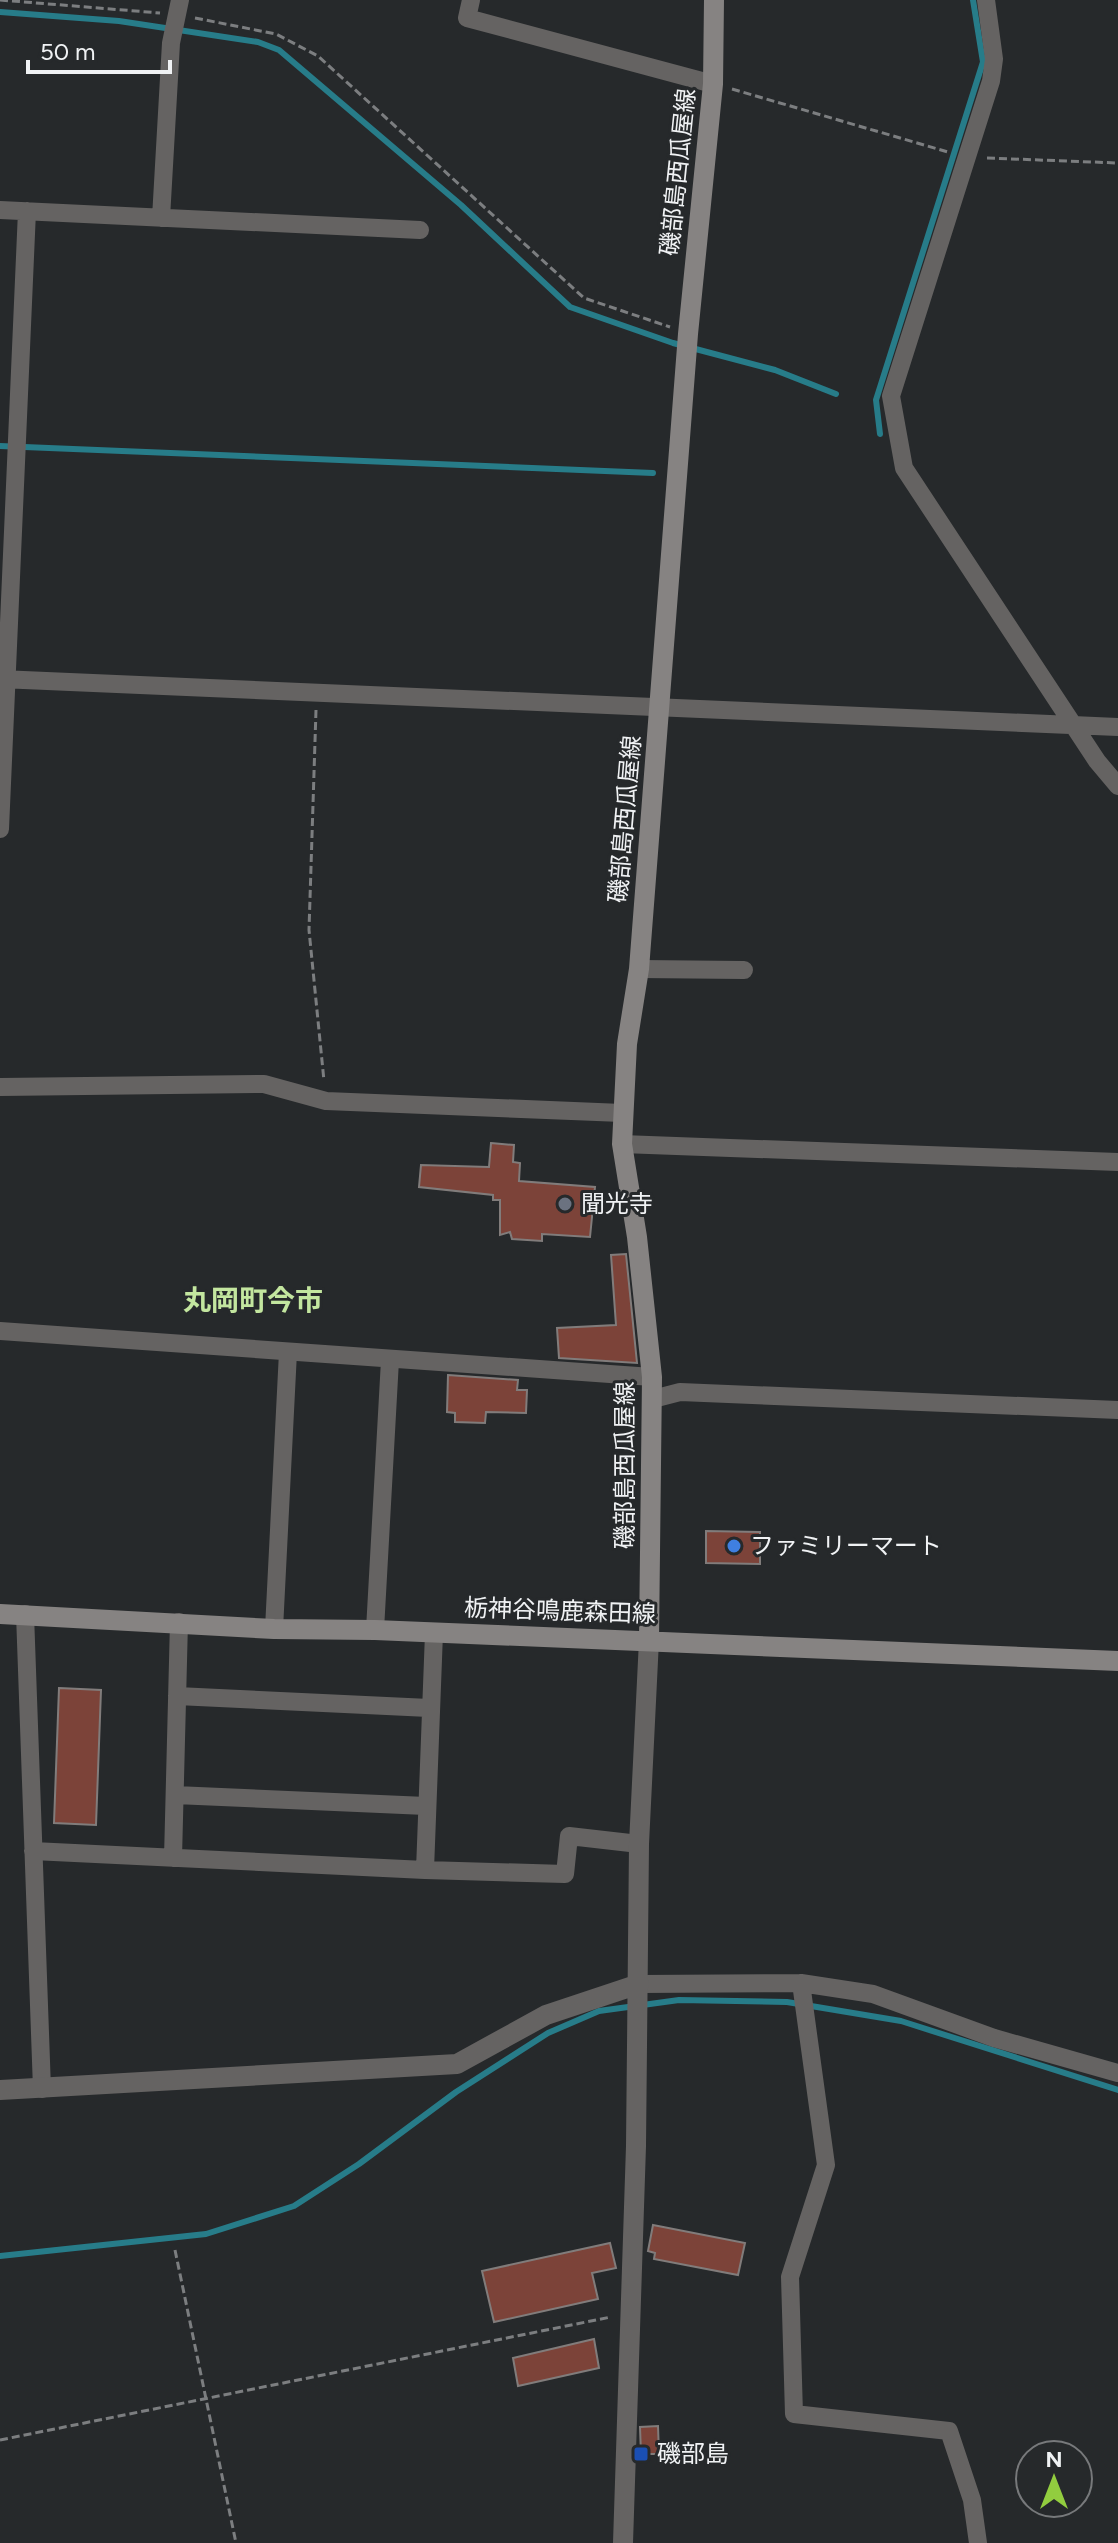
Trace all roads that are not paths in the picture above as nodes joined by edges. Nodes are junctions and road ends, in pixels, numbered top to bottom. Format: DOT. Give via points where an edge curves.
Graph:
graph roads {
  1 [pos="471,0"];
  2 [pos="714,0"];
  3 [pos="986,0"];
  4 [pos="178,7"];
  5 [pos="713,84"];
  6 [pos="0,210"];
  7 [pos="27,211"];
  8 [pos="161,218"];
  9 [pos="420,230"];
  10 [pos="2,679"];
  11 [pos="660,707"];
  12 [pos="1118,727"];
  13 [pos="1118,786"];
  14 [pos="0,829"];
  15 [pos="639,969"];
  16 [pos="744,970"];
  17 [pos="0,1087"];
  18 [pos="622,1113"];
  19 [pos="622,1144"];
  20 [pos="1118,1162"];
  21 [pos="0,1331"];
  22 [pos="288,1352"];
  23 [pos="390,1360"];
  24 [pos="652,1377"];
  25 [pos="653,1399"];
  26 [pos="1118,1410"];
  27 [pos="0,1614"];
  28 [pos="25,1614"];
  29 [pos="179,1622"];
  30 [pos="274,1629"];
  31 [pos="375,1630"];
  32 [pos="434,1633"];
  33 [pos="649,1640"];
  34 [pos="1118,1661"];
  35 [pos="177,1696"];
  36 [pos="429,1708"];
  37 [pos="175,1795"];
  38 [pos="426,1806"];
  39 [pos="639,1844"];
  40 [pos="33,1851"];
  41 [pos="173,1858"];
  42 [pos="425,1870"];
  43 [pos="801,1983"];
  44 [pos="639,1988"];
  45 [pos="1118,2073"];
  46 [pos="42,2089"];
  47 [pos="0,2090"];
  48 [pos="623,2543"];
  49 [pos="978,2543"];
  1 -- 5 [label="street" via="467,18"];
  2 -- 5 [label="main road, 磯部島西瓜屋線"];
  3 -- 13 [label="street" via="994,59 891,396 899,450 904,468"];
  4 -- 8 [label="street" via="171,43"];
  5 -- 11 [label="main road, 磯部島西瓜屋線"];
  6 -- 7 [label="street"];
  7 -- 8 [label="street"];
  7 -- 10 [label="street"];
  8 -- 9 [label="street"];
  10 -- 11 [label="street"];
  10 -- 14 [label="street"];
  11 -- 12 [label="street"];
  11 -- 15 [label="main road, 磯部島西瓜屋線"];
  15 -- 16 [label="street"];
  15 -- 18 [label="main road, 磯部島西瓜屋線"];
  17 -- 18 [label="street" via="264,1084 326,1101"];
  18 -- 19 [label="main road, 磯部島西瓜屋線"];
  19 -- 20 [label="street"];
  19 -- 24 [label="main road, 磯部島西瓜屋線"];
  21 -- 22 [label="street"];
  22 -- 23 [label="street"];
  22 -- 30 [label="street"];
  23 -- 24 [label="street"];
  23 -- 31 [label="street"];
  24 -- 25 [label="main road, 磯部島西瓜屋線"];
  25 -- 26 [label="street" via="680,1392"];
  25 -- 33 [label="main road, 磯部島西瓜屋線"];
  27 -- 28 [label="main road, 栃神谷鳴鹿森田線"];
  28 -- 29 [label="main road, 栃神谷鳴鹿森田線"];
  28 -- 40 [label="street"];
  29 -- 30 [label="main road, 栃神谷鳴鹿森田線"];
  29 -- 35 [label="street"];
  30 -- 31 [label="main road, 栃神谷鳴鹿森田線"];
  31 -- 32 [label="main road, 栃神谷鳴鹿森田線"];
  32 -- 33 [label="main road, 栃神谷鳴鹿森田線"];
  32 -- 36 [label="street"];
  33 -- 34 [label="main road, 栃神谷鳴鹿森田線"];
  33 -- 39 [label="street"];
  35 -- 36 [label="street"];
  35 -- 37 [label="street"];
  36 -- 38 [label="street"];
  37 -- 38 [label="street"];
  37 -- 41 [label="street"];
  38 -- 42 [label="street"];
  39 -- 42 [label="street" via="569,1836 565,1874"];
  39 -- 44 [label="street"];
  40 -- 41 [label="street"];
  40 -- 46 [label="street"];
  41 -- 42 [label="street"];
  43 -- 44 [label="street"];
  43 -- 45 [label="street" via="873,1994 994,2038"];
  43 -- 49 [label="street" via="826,2165 790,2277 794,2414 949,2431 972,2500"];
  44 -- 46 [label="street" via="546,2015 457,2064"];
  44 -- 48 [label="street"];
  46 -- 47 [label="street"];
}
